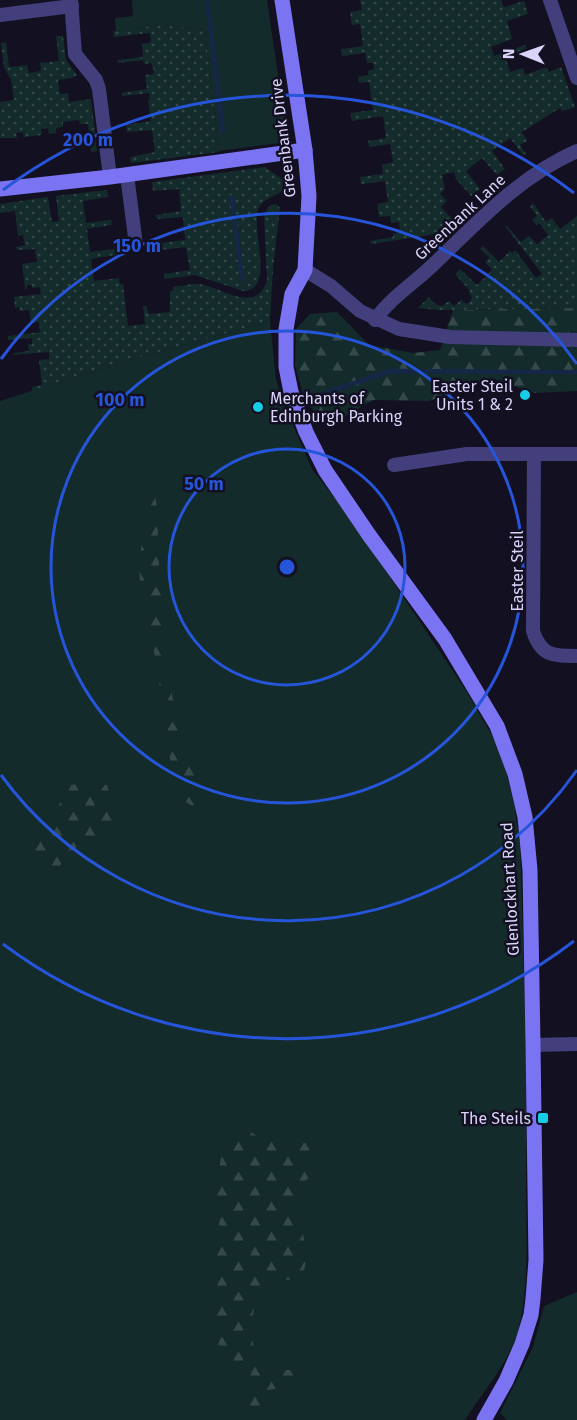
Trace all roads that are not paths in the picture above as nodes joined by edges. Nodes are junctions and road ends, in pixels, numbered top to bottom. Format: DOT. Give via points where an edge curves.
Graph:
graph roads {
  1 [pos="282,0"];
  2 [pos="550,0"];
  3 [pos="72,3"];
  4 [pos="0,15"];
  5 [pos="577,78"];
  6 [pos="305,150"];
  7 [pos="577,151"];
  8 [pos="127,174"];
  9 [pos="110,177"];
  10 [pos="0,189"];
  11 [pos="136,245"];
  12 [pos="305,270"];
  13 [pos="375,320"];
  14 [pos="577,340"];
  15 [pos="534,454"];
  16 [pos="577,454"];
  17 [pos="394,465"];
  18 [pos="577,656"];
  19 [pos="577,1044"];
  20 [pos="533,1045"];
  21 [pos="484,1420"];
  1 -- 6 [label="street, Greenbank Drive"];
  2 -- 5 [label="street"];
  3 -- 4 [label="street"];
  3 -- 9 [label="street" via="75,54 99,89"];
  6 -- 8 [label="street"];
  6 -- 12 [label="street, Greenbank Drive" via="309,196"];
  7 -- 13 [label="street, Greenbank Lane" via="534,174 491,208"];
  8 -- 9 [label="street"];
  8 -- 11 [label="street"];
  9 -- 10 [label="street"];
  12 -- 13 [label="street"];
  12 -- 20 [label="street, Glenlockhart Road" via="289,302 285,341 288,380 303,426 325,470 445,639 475,688 497,726 515,774 525,817 530,870"];
  13 -- 14 [label="street" via="431,336"];
  15 -- 16 [label="street"];
  15 -- 17 [label="street" via="467,454"];
  15 -- 18 [label="street, Easter Steil" via="533,631 543,650 558,656"];
  19 -- 20 [label="street"];
  20 -- 21 [label="street, Glenlockhart Road" via="536,1260 531,1315 514,1364"];
}
